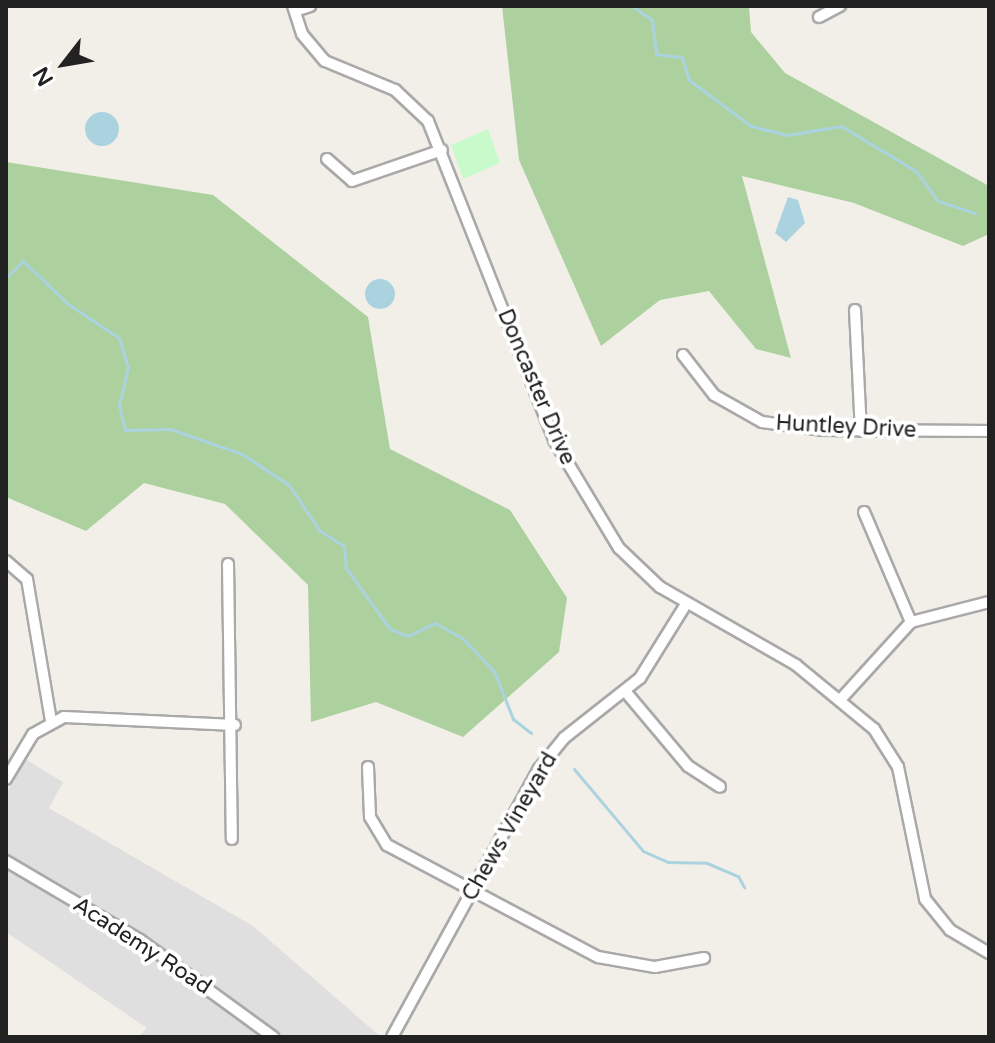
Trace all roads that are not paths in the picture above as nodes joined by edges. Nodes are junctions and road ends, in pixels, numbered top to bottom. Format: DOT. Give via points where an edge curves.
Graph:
graph roads {
  1 [pos="310,6"];
  2 [pos="840,6"];
  3 [pos="294,9"];
  4 [pos="819,17"];
  5 [pos="442,150"];
  6 [pos="327,159"];
  7 [pos="855,310"];
  8 [pos="683,355"];
  9 [pos="861,431"];
  10 [pos="989,431"];
  11 [pos="864,512"];
  12 [pos="6,561"];
  13 [pos="228,564"];
  14 [pos="989,602"];
  15 [pos="686,604"];
  16 [pos="911,622"];
  17 [pos="625,691"];
  18 [pos="840,700"];
  19 [pos="51,721"];
  20 [pos="235,725"];
  21 [pos="368,767"];
  22 [pos="6,779"];
  23 [pos="720,787"];
  24 [pos="232,839"];
  25 [pos="6,861"];
  26 [pos="472,891"];
  27 [pos="989,953"];
  28 [pos="704,958"];
  29 [pos="273,1037"];
  30 [pos="392,1037"];
  1 -- 3 [label="street"];
  2 -- 4 [label="street"];
  3 -- 5 [label="street, Doncaster Drive" via="302,34 325,61 407,97"];
  5 -- 6 [label="street" via="352,181"];
  5 -- 15 [label="street, Doncaster Drive" via="566,461 619,548"];
  7 -- 9 [label="street"];
  8 -- 9 [label="street, Huntley Drive" via="714,395 746,416"];
  9 -- 10 [label="street, Huntley Drive"];
  11 -- 16 [label="street"];
  12 -- 19 [label="street" via="27,579"];
  13 -- 20 [label="street"];
  14 -- 16 [label="street"];
  15 -- 17 [label="street, Chews Vineyard"];
  15 -- 18 [label="street, Doncaster Drive" via="774,651"];
  16 -- 18 [label="street"];
  17 -- 23 [label="street" via="688,766"];
  17 -- 26 [label="street, Chews Vineyard" via="551,753"];
  18 -- 27 [label="street, Doncaster Drive" via="874,729 898,767 925,899 950,930"];
  19 -- 20 [label="street" via="143,716 177,726"];
  19 -- 22 [label="street" via="33,734"];
  20 -- 24 [label="street"];
  21 -- 26 [label="street" via="379,837"];
  25 -- 29 [label="street, Academy Road" via="140,940"];
  26 -- 28 [label="street" via="618,963 655,967"];
  26 -- 30 [label="street, Chews Vineyard"];
}
